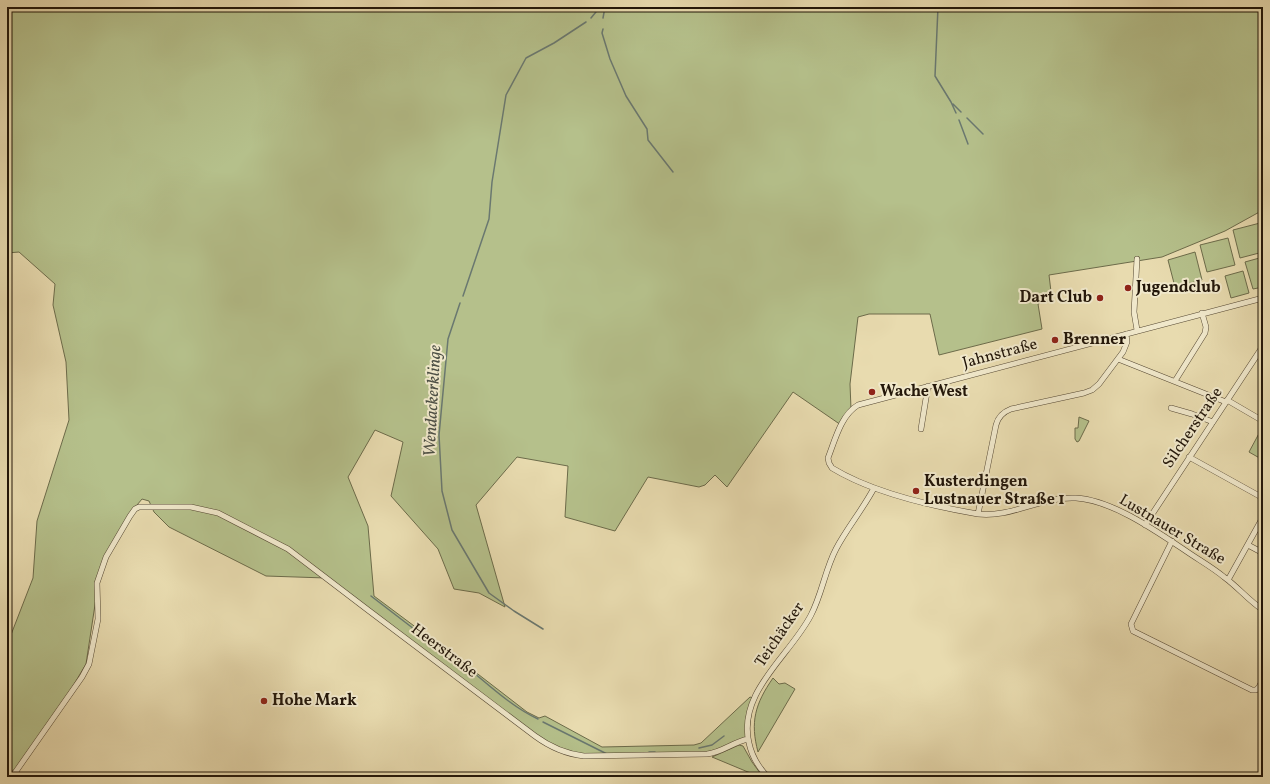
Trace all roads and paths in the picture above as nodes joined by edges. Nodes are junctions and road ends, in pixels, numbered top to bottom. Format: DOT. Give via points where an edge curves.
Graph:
graph roads {
  1 [pos="1137,259"];
  2 [pos="1263,298"];
  3 [pos="1202,313"];
  4 [pos="1137,330"];
  5 [pos="1126,334"];
  6 [pos="1263,346"];
  7 [pos="1118,358"];
  8 [pos="1175,381"];
  9 [pos="928,386"];
  10 [pos="1227,401"];
  11 [pos="1171,408"];
  12 [pos="1263,421"];
  13 [pos="1213,422"];
  14 [pos="921,428"];
  15 [pos="1189,457"];
  16 [pos="829,463"];
  17 [pos="874,488"];
  18 [pos="1263,498"];
  19 [pos="978,514"];
  20 [pos="1263,517"];
  21 [pos="1145,525"];
  22 [pos="1172,541"];
  23 [pos="1248,545"];
  24 [pos="1263,553"];
  25 [pos="1228,580"];
  26 [pos="1263,610"];
  27 [pos="1263,679"];
  28 [pos="748,739"];
  29 [pos="12,777"];
  30 [pos="768,777"];
  1 -- 4 [label="street" via="1134,312"];
  2 -- 3 [label="street, Jahnstraße"];
  3 -- 4 [label="street, Jahnstraße"];
  3 -- 8 [label="street" via="1205,333"];
  4 -- 5 [label="street, Jahnstraße"];
  5 -- 7 [label="street" via="1126,346"];
  5 -- 9 [label="street, Jahnstraße"];
  6 -- 10 [label="street, Silcherstraße"];
  7 -- 8 [label="street"];
  7 -- 19 [label="street" via="1099,384 1088,392 1011,409 999,417"];
  8 -- 10 [label="street"];
  9 -- 14 [label="street"];
  9 -- 16 [label="street, Jahnstraße" via="851,409 828,458"];
  10 -- 12 [label="street"];
  10 -- 13 [label="street, Silcherstraße"];
  11 -- 13 [label="street"];
  13 -- 15 [label="street, Silcherstraße"];
  15 -- 18 [label="street"];
  15 -- 21 [label="street, Silcherstraße"];
  16 -- 17 [label="street, Lustnauer Straße" via="837,471"];
  17 -- 19 [label="street, Lustnauer Straße"];
  17 -- 28 [label="street, Teichäcker" via="836,549 818,600 806,624 755,694 747,718"];
  19 -- 21 [label="street, Lustnauer Straße" via="1001,514 1060,499 1082,498 1102,503"];
  20 -- 23 [label="street"];
  21 -- 22 [label="street, Lustnauer Straße"];
  22 -- 25 [label="street, Lustnauer Straße"];
  22 -- 27 [label="street" via="1131,628 1256,690"];
  23 -- 24 [label="street"];
  23 -- 25 [label="street"];
  25 -- 26 [label="street, Lustnauer Straße"];
  28 -- 29 [label="street, Heerstraße" via="707,754 584,756 558,750 542,741 288,548 218,513 191,508 139,507 130,516 106,557 97,583 98,619 89,664"];
  28 -- 30 [label="street, Teichäcker" via="756,762"];
}
